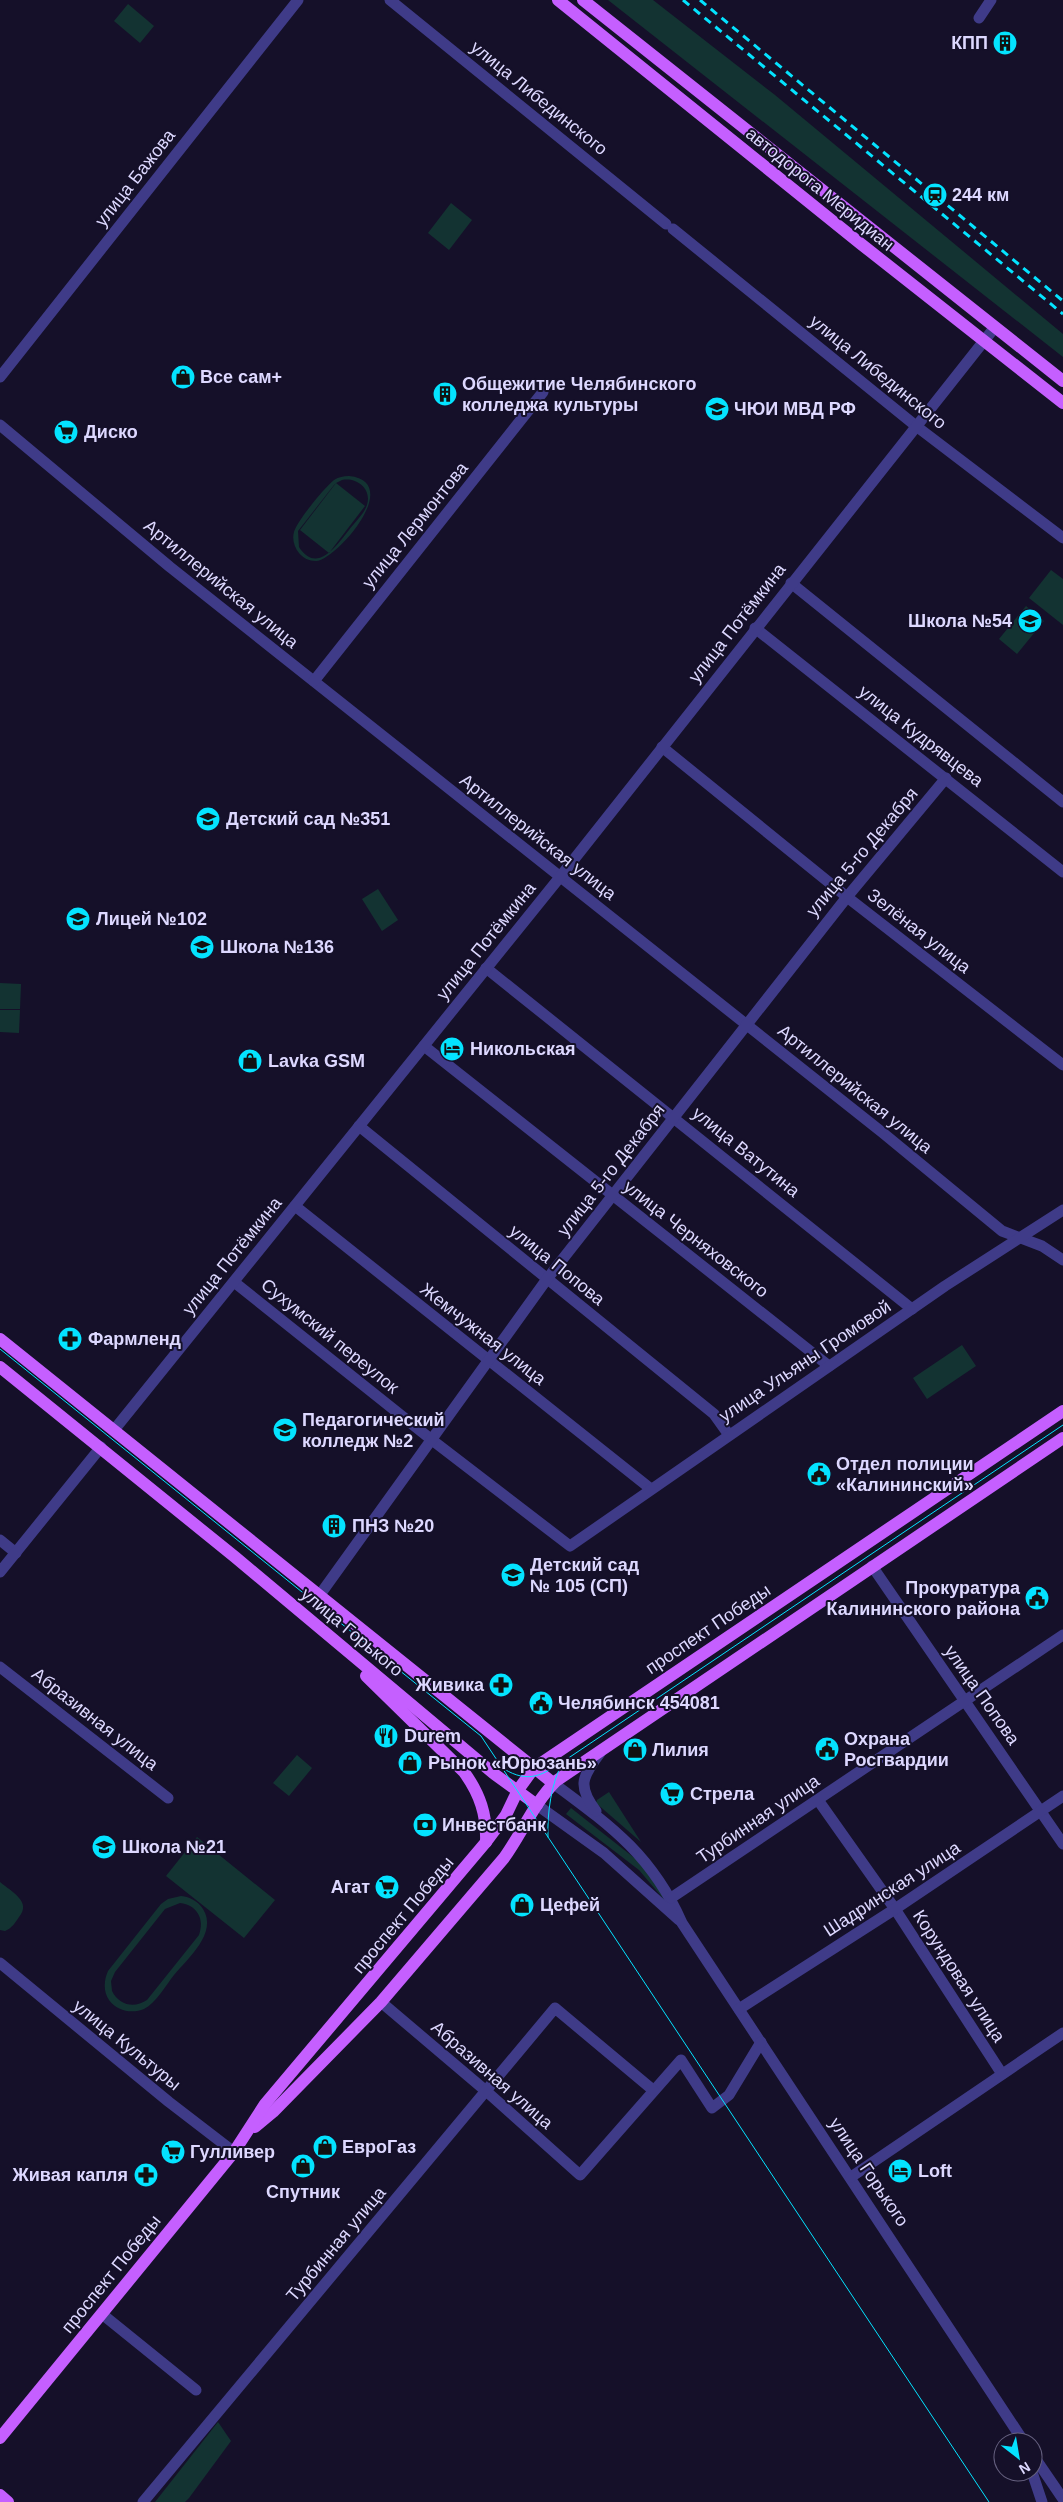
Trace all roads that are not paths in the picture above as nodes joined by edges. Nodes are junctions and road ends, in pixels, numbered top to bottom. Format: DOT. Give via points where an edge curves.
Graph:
graph roads {
  1 [pos="298,0"];
  2 [pos="390,0"];
  3 [pos="558,0"];
  4 [pos="583,0"];
  5 [pos="991,0"];
  6 [pos="979,18"];
  7 [pos="995,327"];
  8 [pos="984,340"];
  9 [pos="0,377"];
  10 [pos="1063,380"];
  11 [pos="543,392"];
  12 [pos="1063,403"];
  13 [pos="0,425"];
  14 [pos="916,426"];
  15 [pos="1063,538"];
  16 [pos="791,583"];
  17 [pos="755,628"];
  18 [pos="314,681"];
  19 [pos="662,747"];
  20 [pos="946,778"];
  21 [pos="1063,802"];
  22 [pos="1063,872"];
  23 [pos="560,877"];
  24 [pos="847,897"];
  25 [pos="486,968"];
  26 [pos="746,1024"];
  27 [pos="424,1046"];
  28 [pos="1063,1065"];
  29 [pos="675,1117"];
  30 [pos="359,1126"];
  31 [pos="612,1196"];
  32 [pos="294,1206"];
  33 [pos="1063,1210"];
  34 [pos="1021,1237"];
  35 [pos="1063,1260"];
  36 [pos="547,1279"];
  37 [pos="234,1282"];
  38 [pos="912,1309"];
  39 [pos="0,1339"];
  40 [pos="488,1361"];
  41 [pos="830,1366"];
  42 [pos="0,1367"];
  43 [pos="1063,1411"];
  44 [pos="114,1430"];
  45 [pos="729,1435"];
  46 [pos="1063,1438"];
  47 [pos="432,1440"];
  48 [pos="101,1447"];
  49 [pos="651,1489"];
  50 [pos="0,1540"];
  51 [pos="250,1540"];
  52 [pos="570,1546"];
  53 [pos="16,1552"];
  54 [pos="235,1557"];
  55 [pos="872,1566"];
  56 [pos="0,1572"];
  57 [pos="319,1596"];
  58 [pos="1063,1635"];
  59 [pos="349,1653"];
  60 [pos="0,1667"];
  61 [pos="965,1701"];
  62 [pos="604,1747"];
  63 [pos="534,1768"];
  64 [pos="553,1783"];
  65 [pos="518,1790"];
  66 [pos="1063,1796"];
  67 [pos="168,1798"];
  68 [pos="818,1800"];
  69 [pos="537,1805"];
  70 [pos="1041,1810"];
  71 [pos="605,1822"];
  72 [pos="486,1842"];
  73 [pos="1063,1844"];
  74 [pos="671,1898"];
  75 [pos="895,1909"];
  76 [pos="682,1923"];
  77 [pos="0,1963"];
  78 [pos="381,2002"];
  79 [pos="739,2009"];
  80 [pos="1063,2033"];
  81 [pos="761,2042"];
  82 [pos="1002,2074"];
  83 [pos="653,2090"];
  84 [pos="486,2091"];
  85 [pos="249,2132"];
  86 [pos="234,2152"];
  87 [pos="851,2177"];
  88 [pos="102,2314"];
  89 [pos="196,2390"];
  90 [pos="1018,2432"];
  91 [pos="0,2438"];
  92 [pos="1043,2470"];
  93 [pos="1035,2482"];
  94 [pos="0,2495"];
  95 [pos="1063,2499"];
  96 [pos="8,2502"];
  97 [pos="143,2502"];
  98 [pos="1042,2502"];
  1 -- 9 [label="street, улица Бажова"];
  2 -- 14 [label="street, улица Либединского"];
  3 -- 8 [label="main road, автодорога Меридиан"];
  4 -- 7 [label="main road, автодорога Меридиан"];
  5 -- 6 [label="street"];
  7 -- 8 [label="street, улица Потёмкина"];
  7 -- 10 [label="main road, автодорога Меридиан"];
  8 -- 12 [label="main road, автодорога Меридиан"];
  8 -- 14 [label="street, улица Потёмкина"];
  11 -- 18 [label="street, улица Лермонтова"];
  13 -- 18 [label="street, Артиллерийская улица" via="170,567"];
  14 -- 15 [label="street, улица Либединского"];
  14 -- 16 [label="street, улица Потёмкина"];
  16 -- 17 [label="street, улица Потёмкина"];
  16 -- 21 [label="street, улица Кудрявцева"];
  17 -- 19 [label="street, улица Потёмкина"];
  17 -- 20 [label="street, улица Кудрявцева"];
  18 -- 23 [label="street, Артиллерийская улица"];
  19 -- 23 [label="street, улица Потёмкина"];
  19 -- 24 [label="street, Зелёная улица"];
  20 -- 22 [label="street, улица Кудрявцева"];
  20 -- 24 [label="street, улица 5-го Декабря"];
  23 -- 25 [label="street, улица Потёмкина"];
  23 -- 26 [label="street, Артиллерийская улица"];
  24 -- 26 [label="street, улица 5-го Декабря"];
  24 -- 28 [label="street, Зелёная улица"];
  25 -- 27 [label="street, улица Потёмкина"];
  25 -- 29 [label="street, улица Ватутина"];
  26 -- 29 [label="street, улица 5-го Декабря"];
  26 -- 34 [label="street, Артиллерийская улица" via="1002,1231"];
  27 -- 30 [label="street, улица Потёмкина"];
  27 -- 31 [label="street, улица Черняховского"];
  29 -- 31 [label="street, улица 5-го Декабря"];
  29 -- 38 [label="street, улица Ватутина"];
  30 -- 32 [label="street, улица Потёмкина"];
  30 -- 36 [label="street, улица Попова"];
  31 -- 36 [label="street, улица 5-го Декабря"];
  31 -- 41 [label="street, улица Черняховского"];
  32 -- 37 [label="street, улица Потёмкина"];
  32 -- 40 [label="street, Жемчужная улица"];
  33 -- 34 [label="street, улица Ульяны Громовой"];
  34 -- 35 [label="street, Артиллерийская улица"];
  34 -- 38 [label="street, улица Ульяны Громовой"];
  36 -- 40 [label="street, улица 5-го Декабря"];
  36 -- 45 [label="street, улица Попова" via="714,1414"];
  37 -- 44 [label="street, улица Потёмкина"];
  37 -- 47 [label="street, Сухумский переулок"];
  38 -- 41 [label="street, улица Ульяны Громовой"];
  39 -- 44 [label="main road, улица Горького"];
  40 -- 47 [label="street, улица 5-го Декабря"];
  40 -- 49 [label="street, Жемчужная улица"];
  41 -- 45 [label="street, улица Ульяны Громовой"];
  42 -- 48 [label="main road, улица Горького"];
  43 -- 63 [label="main road, проспект Победы"];
  44 -- 48 [label="main road, улица Потёмкина"];
  44 -- 51 [label="main road, улица Горького"];
  45 -- 49 [label="street, улица Ульяны Громовой"];
  46 -- 55 [label="main road, проспект Победы"];
  47 -- 52 [label="street, Сухумский переулок"];
  47 -- 57 [label="street, улица 5-го Декабря"];
  48 -- 53 [label="street, улица Потёмкина"];
  48 -- 54 [label="main road, улица Горького"];
  49 -- 52 [label="street, улица Ульяны Громовой"];
  50 -- 53 [label="street"];
  51 -- 54 [label="main road"];
  51 -- 57 [label="main road, улица Горького"];
  53 -- 56 [label="street, улица Потёмкина"];
  54 -- 59 [label="main road, улица Горького"];
  55 -- 61 [label="street, улица Попова"];
  55 -- 62 [label="main road, проспект Победы"];
  57 -- 63 [label="main road, улица Горького"];
  58 -- 61 [label="street, Турбинная улица"];
  59 -- 65 [label="main road, улица Горького" via="493,1773"];
  59 -- 72 [label="main road" via="366,1677 474,1785 487,1824"];
  60 -- 67 [label="street, Абразивная улица"];
  61 -- 68 [label="street, Турбинная улица"];
  61 -- 70 [label="street, улица Попова"];
  62 -- 64 [label="main road, проспект Победы"];
  62 -- 71 [label="street, улица Горького" via="587,1771 583,1784 586,1798"];
  63 -- 64 [label="main road, улица Горького"];
  63 -- 65 [label="main road, проспект Победы"];
  64 -- 69 [label="main road, проспект Победы"];
  64 -- 71 [label="street, улица Горького"];
  65 -- 69 [label="main road, улица Горького"];
  65 -- 72 [label="main road, проспект Победы" via="506,1815"];
  66 -- 70 [label="street, Шадринская улица"];
  68 -- 74 [label="street, Турбинная улица"];
  68 -- 75 [label="street, Корундовая улица"];
  69 -- 76 [label="street, улица Горького" via="604,1853"];
  69 -- 78 [label="main road, проспект Победы" via="504,1858"];
  70 -- 73 [label="street, улица Попова"];
  70 -- 75 [label="street, Шадринская улица"];
  71 -- 74 [label="street, улица Горького" via="643,1857"];
  72 -- 85 [label="main road, проспект Победы" via="265,2104"];
  74 -- 76 [label="street, улица Горького"];
  75 -- 79 [label="street, Шадринская улица"];
  75 -- 82 [label="street, Корундовая улица"];
  76 -- 79 [label="street, улица Горького"];
  77 -- 86 [label="street, улица Культуры"];
  78 -- 84 [label="street, Абразивная улица"];
  78 -- 85 [label="main road, проспект Победы" via="274,2112"];
  79 -- 81 [label="street, улица Горького"];
  80 -- 82 [label="street"];
  81 -- 83 [label="street" via="729,2096 712,2108 681,2060"];
  81 -- 87 [label="street, улица Горького"];
  82 -- 87 [label="street"];
  83 -- 84 [label="street, Турбинная улица" via="555,2008"];
  83 -- 84 [label="street, Абразивная улица" via="580,2175"];
  84 -- 97 [label="street, Турбинная улица"];
  85 -- 86 [label="main road, проспект Победы"];
  86 -- 88 [label="main road, проспект Победы"];
  87 -- 90 [label="street, улица Горького"];
  88 -- 89 [label="street"];
  88 -- 91 [label="main road, проспект Победы"];
  92 -- 95 [label="street"];
  93 -- 98 [label="street"];
  94 -- 96 [label="main road"];
}
